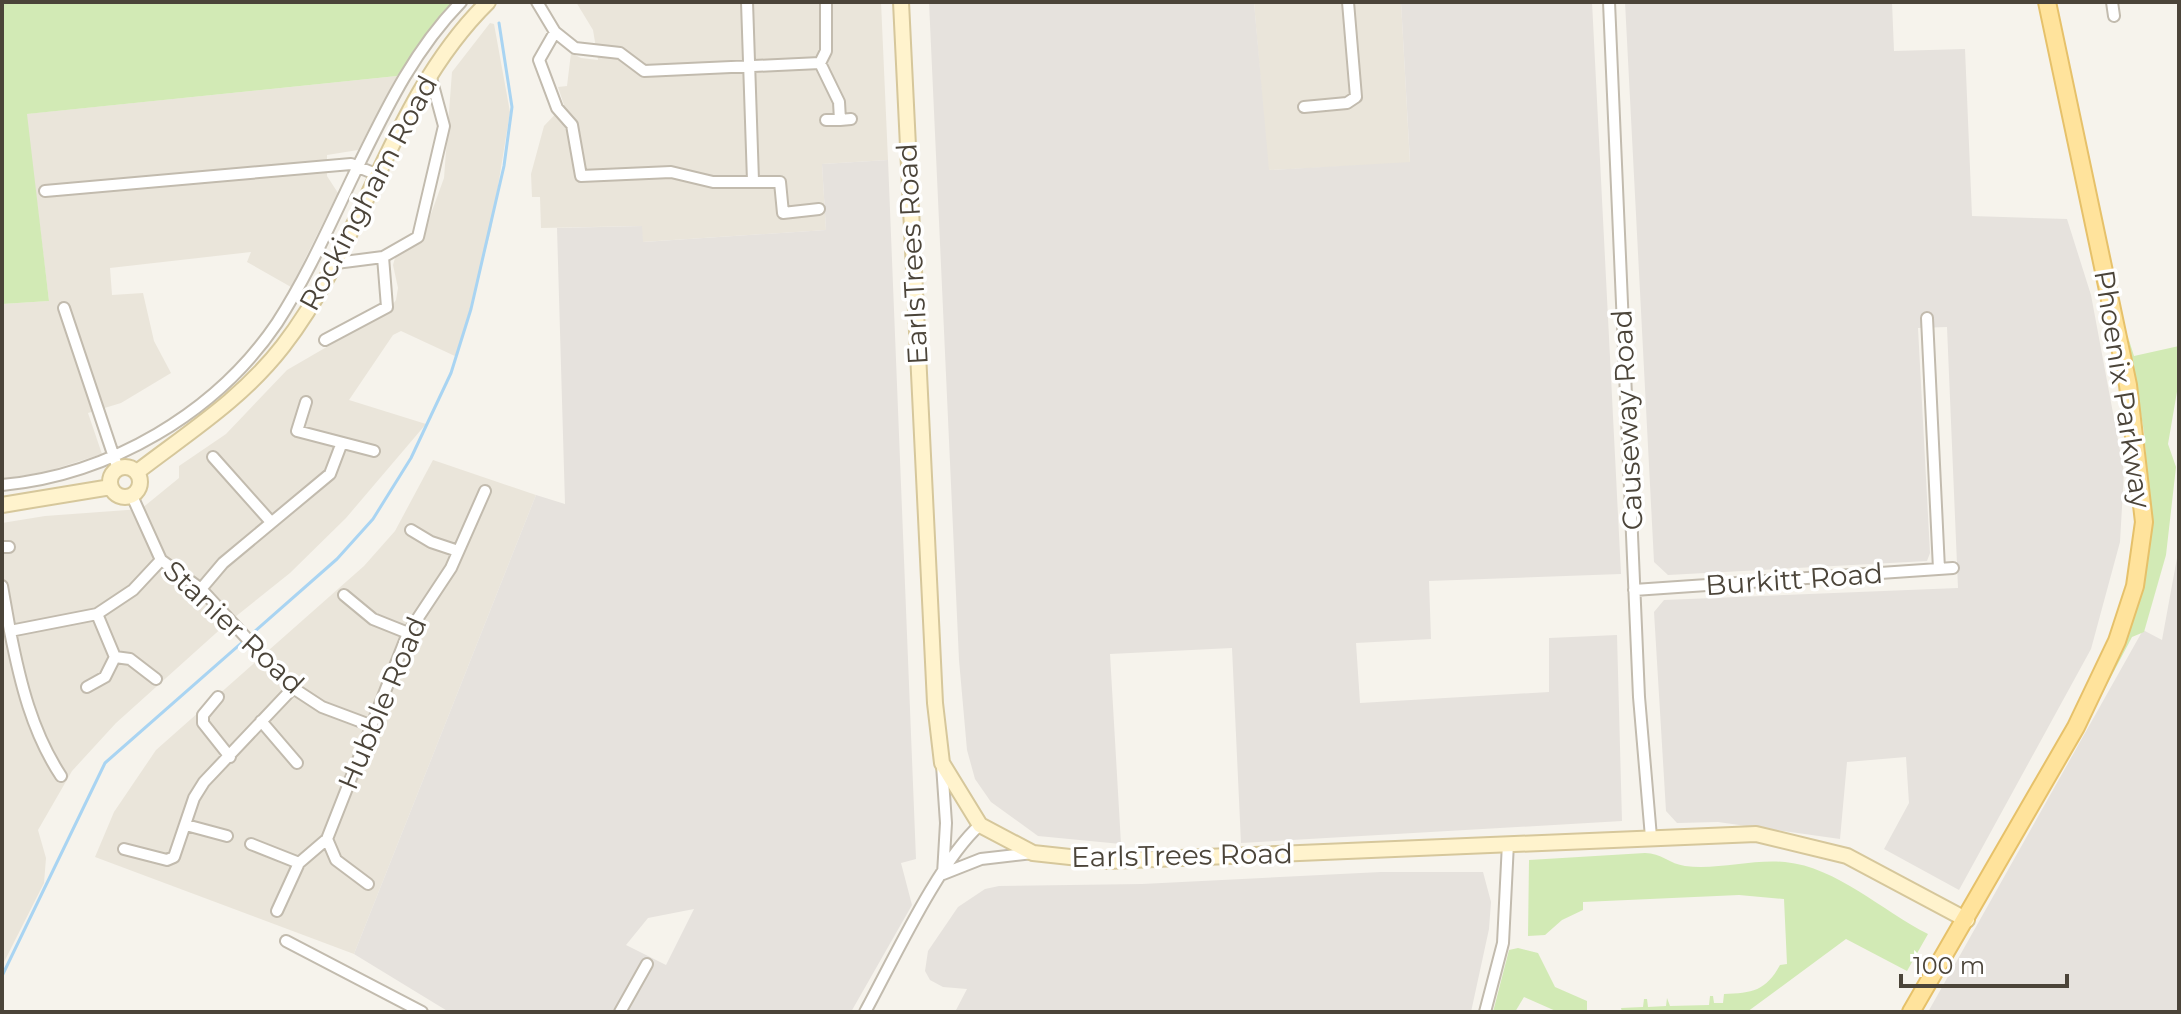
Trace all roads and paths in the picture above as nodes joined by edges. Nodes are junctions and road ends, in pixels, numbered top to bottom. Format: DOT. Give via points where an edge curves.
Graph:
graph roads {
  1 [pos="461,2"];
  2 [pos="488,2"];
  3 [pos="537,2"];
  4 [pos="747,2"];
  5 [pos="826,2"];
  6 [pos="901,2"];
  7 [pos="1348,2"];
  8 [pos="1609,2"];
  9 [pos="2047,2"];
  10 [pos="2112,2"];
  11 [pos="2114,16"];
  12 [pos="555,32"];
  13 [pos="820,63"];
  14 [pos="749,67"];
  15 [pos="430,74"];
  16 [pos="1304,107"];
  17 [pos="826,120"];
  18 [pos="358,165"];
  19 [pos="378,175"];
  20 [pos="753,181"];
  21 [pos="45,191"];
  22 [pos="819,209"];
  23 [pos="383,257"];
  24 [pos="336,263"];
  25 [pos="64,308"];
  26 [pos="1927,318"];
  27 [pos="325,340"];
  28 [pos="211,394"];
  29 [pos="306,402"];
  30 [pos="223,409"];
  31 [pos="341,445"];
  32 [pos="374,451"];
  33 [pos="213,457"];
  34 [pos="115,463"];
  35 [pos="137,472"];
  36 [pos="2,485"];
  37 [pos="111,487"];
  38 [pos="485,491"];
  39 [pos="132,496"];
  40 [pos="2,505"];
  41 [pos="271,522"];
  42 [pos="411,530"];
  43 [pos="458,551"];
  44 [pos="161,560"];
  45 [pos="1953,568"];
  46 [pos="1939,569"];
  47 [pos="2,586"];
  48 [pos="201,589"];
  49 [pos="1634,590"];
  50 [pos="344,595"];
  51 [pos="97,614"];
  52 [pos="10,631"];
  53 [pos="408,633"];
  54 [pos="115,657"];
  55 [pos="156,679"];
  56 [pos="87,687"];
  57 [pos="293,688"];
  58 [pos="218,697"];
  59 [pos="261,721"];
  60 [pos="370,725"];
  61 [pos="230,757"];
  62 [pos="297,763"];
  63 [pos="942,763"];
  64 [pos="61,776"];
  65 [pos="186,825"];
  66 [pos="980,825"];
  67 [pos="227,836"];
  68 [pos="1651,837"];
  69 [pos="327,839"];
  70 [pos="1508,843"];
  71 [pos="251,844"];
  72 [pos="124,849"];
  73 [pos="1033,853"];
  74 [pos="299,863"];
  75 [pos="943,874"];
  76 [pos="368,884"];
  77 [pos="277,911"];
  78 [pos="1967,920"];
  79 [pos="286,941"];
  80 [pos="647,964"];
  81 [pos="422,1012"];
  82 [pos="620,1012"];
  83 [pos="865,1012"];
  84 [pos="1485,1012"];
  85 [pos="1911,1012"];
  1 -- 18 [label="street" via="409,66"];
  2 -- 15 [label="street, Rockingham Road"];
  3 -- 12 [label="street"];
  4 -- 14 [label="street"];
  5 -- 13 [label="street" via="826,51"];
  6 -- 63 [label="street, EarlsTrees Road"];
  7 -- 16 [label="street" via="1356,97 1347,103"];
  8 -- 49 [label="street, Causeway Road"];
  9 -- 78 [label="main road, Phoenix Parkway" via="2128,385 2144,522 2135,586 2117,641 2076,727"];
  10 -- 11 [label="street"];
  12 -- 14 [label="street" via="575,48 620,53 644,71"];
  12 -- 20 [label="street" via="539,60 557,108 572,125 581,176 671,172 713,182"];
  13 -- 14 [label="street"];
  13 -- 17 [label="street" via="845,120"];
  14 -- 20 [label="street"];
  15 -- 19 [label="street, Rockingham Road"];
  15 -- 23 [label="street" via="444,126 418,237"];
  18 -- 19 [label="street"];
  18 -- 21 [label="street"];
  18 -- 28 [label="street" via="276,324"];
  19 -- 24 [label="street, Rockingham Road"];
  20 -- 22 [label="street" via="780,182 783,213"];
  23 -- 24 [label="street"];
  23 -- 27 [label="street" via="387,307"];
  24 -- 30 [label="street, Rockingham Road" via="284,345"];
  25 -- 34 [label="street"];
  26 -- 46 [label="street"];
  28 -- 30 [label="street"];
  28 -- 34 [label="street"];
  29 -- 31 [label="street" via="297,431"];
  30 -- 35 [label="street, Rockingham Road"];
  31 -- 32 [label="street"];
  31 -- 41 [label="street" via="330,474"];
  33 -- 41 [label="street"];
  34 -- 35 [label="street"];
  34 -- 36 [label="street"];
  34 -- 37 [label="street"];
  35 -- 39 [label="street" via="140,486"];
  37 -- 39 [label="street" via="120,496"];
  37 -- 40 [label="street"];
  38 -- 43 [label="street, Hubble Road"];
  39 -- 44 [label="street, Stanier Road"];
  41 -- 48 [label="street"];
  42 -- 43 [label="street"];
  43 -- 53 [label="street, Hubble Road"];
  44 -- 48 [label="street, Stanier Road"];
  44 -- 51 [label="street" via="133,590"];
  45 -- 46 [label="street, Burkitt Road"];
  46 -- 49 [label="street, Burkitt Road"];
  47 -- 52 [label="street"];
  48 -- 57 [label="street, Stanier Road"];
  49 -- 68 [label="street, Causeway Road"];
  50 -- 53 [label="street" via="373,619"];
  51 -- 52 [label="street"];
  51 -- 54 [label="street"];
  52 -- 64 [label="street" via="36,729"];
  53 -- 60 [label="street, Hubble Road"];
  54 -- 55 [label="street" via="130,659"];
  54 -- 56 [label="street" via="105,677"];
  57 -- 59 [label="street"];
  57 -- 60 [label="street, Stanier Road" via="322,707"];
  58 -- 61 [label="street" via="203,723"];
  59 -- 61 [label="street"];
  59 -- 62 [label="street"];
  60 -- 69 [label="street, Hubble Road"];
  61 -- 65 [label="street" via="204,782"];
  63 -- 66 [label="street, EarlsTrees Road"];
  63 -- 75 [label="street"];
  65 -- 67 [label="street"];
  65 -- 72 [label="street" via="174,857 167,860"];
  66 -- 73 [label="street, EarlsTrees Road"];
  66 -- 75 [label="street"];
  68 -- 70 [label="street, EarlsTrees Road"];
  68 -- 78 [label="street, EarlsTrees Road" via="1756,834 1847,856"];
  69 -- 74 [label="street, Hubble Road"];
  69 -- 76 [label="street" via="336,860"];
  70 -- 73 [label="street, EarlsTrees Road" via="1107,861"];
  70 -- 84 [label="street" via="1503,943"];
  71 -- 74 [label="street"];
  73 -- 75 [label="street" via="981,859"];
  74 -- 77 [label="street, Hubble Road"];
  75 -- 83 [label="street"];
  78 -- 85 [label="main road, Phoenix Parkway"];
  79 -- 81 [label="street"];
  80 -- 82 [label="street"];
}
